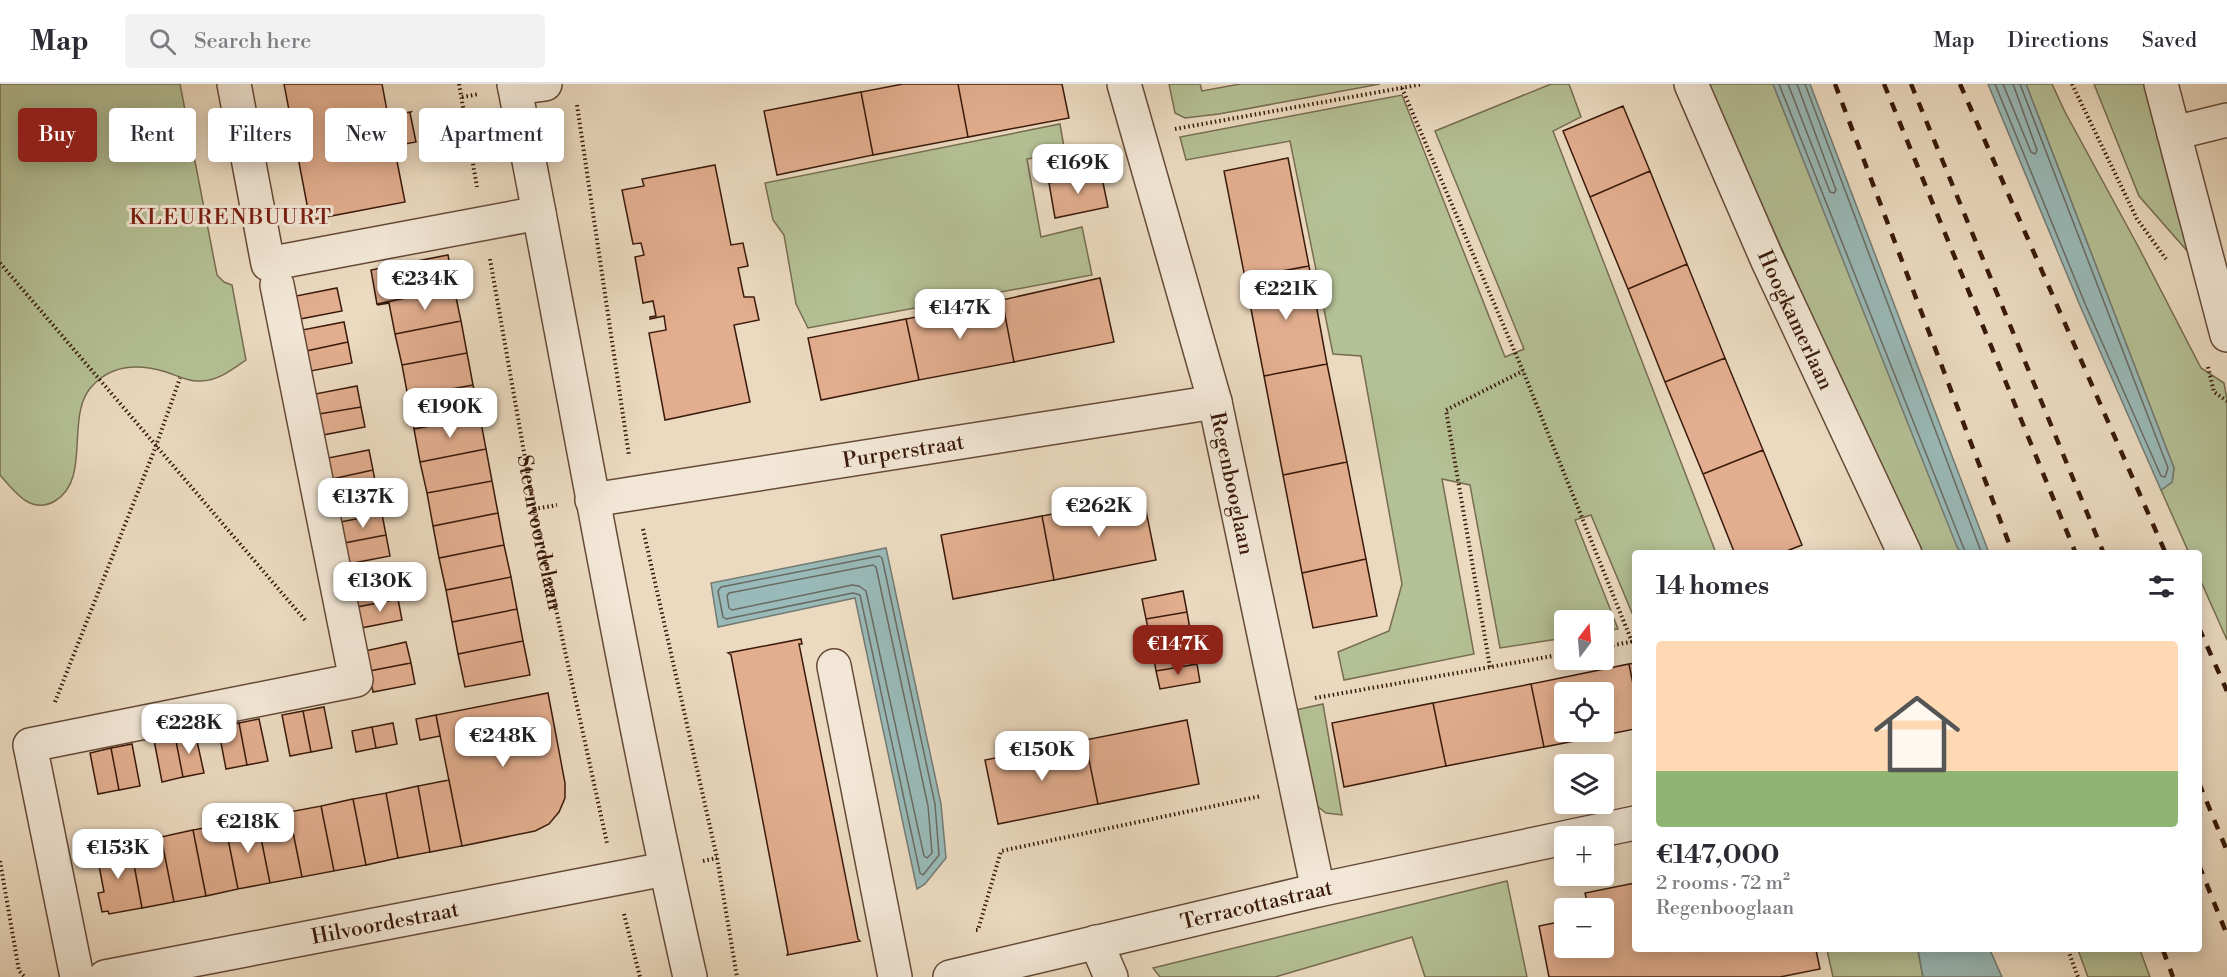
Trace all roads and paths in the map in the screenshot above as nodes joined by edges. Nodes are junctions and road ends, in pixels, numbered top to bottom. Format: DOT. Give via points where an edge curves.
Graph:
graph roads {
  1 [pos="234,84"];
  2 [pos="459,84"];
  3 [pos="1124,84"];
  4 [pos="1423,84"];
  5 [pos="1691,84"];
  6 [pos="2072,84"];
  7 [pos="2160,84"];
  8 [pos="524,85"];
  9 [pos="1402,88"];
  10 [pos="2227,120"];
  11 [pos="2174,133"];
  12 [pos="1139,135"];
  13 [pos="539,213"];
  14 [pos="484,223"];
  15 [pos="0,263"];
  16 [pos="2168,263"];
  17 [pos="277,285"];
  18 [pos="2216,347"];
  19 [pos="1523,371"];
  20 [pos="180,378"];
  21 [pos="2227,401"];
  22 [pos="1215,402"];
  23 [pos="156,446"];
  24 [pos="592,500"];
  25 [pos="1903,550"];
  26 [pos="305,621"];
  27 [pos="1632,639"];
  28 [pos="1632,641"];
  29 [pos="1614,645"];
  30 [pos="1554,656"];
  31 [pos="834,666"];
  32 [pos="1490,667"];
  33 [pos="1279,704"];
  34 [pos="30,745"];
  35 [pos="1297,788"];
  36 [pos="1632,824"];
  37 [pos="1614,827"];
  38 [pos="1554,840"];
  39 [pos="0,861"];
  40 [pos="666,869"];
  41 [pos="615,879"];
  42 [pos="1318,890"];
  43 [pos="967,932"];
  44 [pos="1095,942"];
  45 [pos="2069,952"];
  46 [pos="25,977"];
  47 [pos="77,977"];
  48 [pos="105,977"];
  49 [pos="640,977"];
  50 [pos="690,977"];
  51 [pos="895,977"];
  52 [pos="950,977"];
  53 [pos="1111,977"];
  54 [pos="2078,977"];
  1 -- 14 [label="street" via="268,264"];
  2 -- 14 [label="path, Steenvoordelaan"];
  3 -- 12 [label="street, Regenbooglaan"];
  4 -- 9 [label="path"];
  5 -- 25 [label="street, Hoogkamerlaan" via="1767,259"];
  6 -- 16 [label="path" via="2137,219"];
  7 -- 11 [label="street"];
  8 -- 13 [label="street"];
  9 -- 12 [label="path"];
  9 -- 19 [label="path"];
  10 -- 11 [label="street"];
  11 -- 18 [label="street"];
  12 -- 22 [label="street, Regenbooglaan"];
  13 -- 14 [label="street"];
  13 -- 24 [label="street"];
  14 -- 41 [label="path, Steenvoordelaan" via="534,509"];
  15 -- 23 [label="path"];
  17 -- 34 [label="street" via="356,680"];
  18 -- 21 [label="path" via="2214,392"];
  19 -- 27 [label="path"];
  19 -- 32 [label="path" via="1446,410"];
  20 -- 23 [label="path"];
  22 -- 24 [label="street, Purperstraat"];
  22 -- 33 [label="street, Regenbooglaan"];
  23 -- 26 [label="path"];
  23 -- 34 [label="path" via="48,720"];
  24 -- 40 [label="street"];
  28 -- 29 [label="path"];
  30 -- 32 [label="path"];
  31 -- 51 [label="street"];
  32 -- 33 [label="path"];
  33 -- 35 [label="street, Regenbooglaan"];
  34 -- 47 [label="street"];
  35 -- 42 [label="street, Regenbooglaan"];
  35 -- 43 [label="path" via="1001,851 978,930"];
  36 -- 37 [label="street, Terracottastraat"];
  38 -- 42 [label="street, Terracottastraat"];
  39 -- 46 [label="path" via="19,970"];
  40 -- 41 [label="street, Hilvoordestraat"];
  40 -- 50 [label="street"];
  41 -- 48 [label="street, Hilvoordestraat"];
  41 -- 49 [label="path, Steenvoordelaan"];
  42 -- 44 [label="street, Terracottastraat"];
  44 -- 52 [label="street, Terracottastraat"];
  44 -- 53 [label="street"];
  45 -- 54 [label="path"];
}
